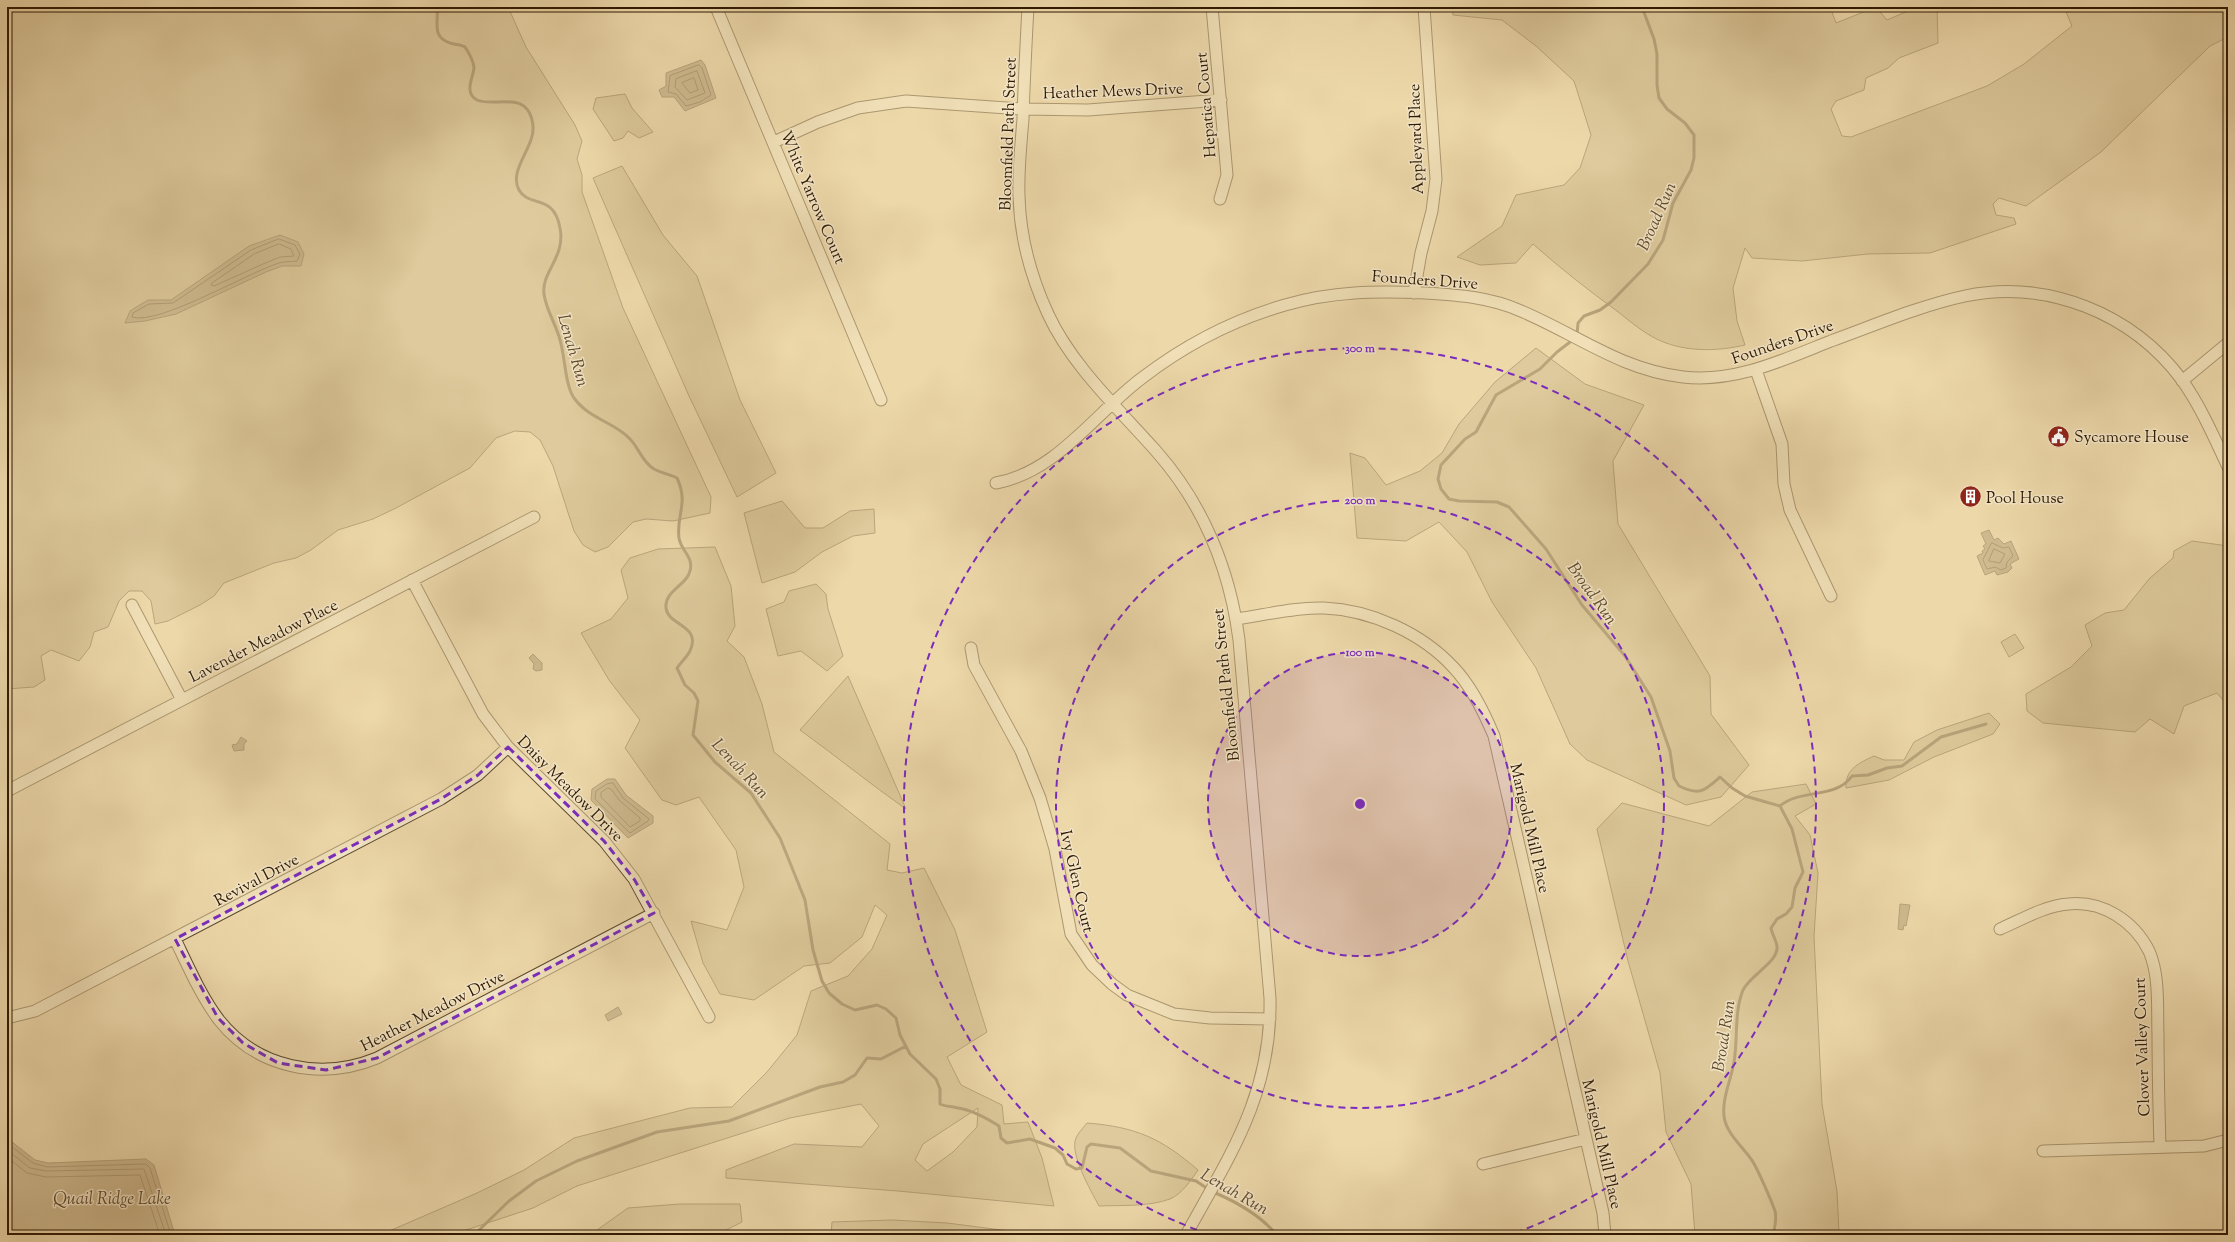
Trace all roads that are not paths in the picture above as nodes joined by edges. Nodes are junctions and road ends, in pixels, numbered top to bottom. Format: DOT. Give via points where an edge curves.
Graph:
graph roads {
  1 [pos="716,7"];
  2 [pos="1028,7"];
  3 [pos="1212,7"];
  4 [pos="1424,7"];
  5 [pos="1221,100"];
  6 [pos="1023,109"];
  7 [pos="774,142"];
  8 [pos="1220,199"];
  9 [pos="1414,293"];
  10 [pos="2228,343"];
  11 [pos="1756,370"];
  12 [pos="2182,381"];
  13 [pos="881,400"];
  14 [pos="1113,403"];
  15 [pos="2228,467"];
  16 [pos="996,483"];
  17 [pos="534,517"];
  18 [pos="412,580"];
  19 [pos="1831,596"];
  20 [pos="132,604"];
  21 [pos="1236,619"];
  22 [pos="971,648"];
  23 [pos="182,700"];
  24 [pos="508,747"];
  25 [pos="7,791"];
  26 [pos="654,913"];
  27 [pos="2000,929"];
  28 [pos="175,939"];
  29 [pos="709,1017"];
  30 [pos="7,1018"];
  31 [pos="1270,1019"];
  32 [pos="1586,1139"];
  33 [pos="2228,1140"];
  34 [pos="2160,1147"];
  35 [pos="2043,1151"];
  36 [pos="1483,1164"];
  37 [pos="1186,1235"];
  38 [pos="1605,1235"];
  1 -- 7 [label="street, White Yarrow Court"];
  2 -- 6 [label="street, Bloomfield Path Street"];
  3 -- 5 [label="street, Hepatica Court"];
  4 -- 9 [label="street, Appleyard Place" via="1436,179 1432,211"];
  5 -- 6 [label="street, Heather Mews Drive" via="1088,110"];
  5 -- 8 [label="street, Hepatica Court" via="1227,175"];
  6 -- 7 [label="street, Heather Mews Drive" via="906,101 858,108 818,122"];
  6 -- 14 [label="street, Bloomfield Path Street" via="1019,195 1030,265 1049,315 1064,341"];
  7 -- 13 [label="street, White Yarrow Court"];
  9 -- 11 [label="street, Founders Drive" via="1466,296 1491,301 1525,312 1631,366 1675,376 1707,378"];
  9 -- 14 [label="street, Founders Drive" via="1381,290 1332,294 1290,303 1242,318 1190,345 1140,379"];
  10 -- 12 [label="street"];
  11 -- 12 [label="street, Founders Drive" via="1937,302 1975,294 2023,291 2068,300 2119,322 2157,352"];
  11 -- 19 [label="street" via="1782,444 1784,484 1790,510"];
  12 -- 15 [label="street, Founders Drive" via="2198,405"];
  14 -- 16 [label="street, Founders Drive" via="1066,447 1036,468 1014,480"];
  14 -- 21 [label="street, Bloomfield Path Street" via="1157,452 1198,510 1218,554"];
  17 -- 18 [label="street, Lavender Meadow Place"];
  18 -- 23 [label="street, Lavender Meadow Place"];
  18 -- 24 [label="street, Daisy Meadow Drive" via="476,702"];
  20 -- 23 [label="street"];
  21 -- 31 [label="street, Bloomfield Path Street"];
  21 -- 32 [label="street, Marigold Mill Place" via="1307,608 1325,608 1368,616 1394,625 1423,641 1454,667 1467,684 1494,736"];
  22 -- 31 [label="street, Ivy Glen Court" via="974,665 1021,751 1037,790 1055,849 1071,934 1092,965 1127,995 1174,1014 1210,1018"];
  23 -- 25 [label="street, Lavender Meadow Place"];
  24 -- 26 [label="street, Daisy Meadow Drive" via="604,841 634,879"];
  24 -- 28 [label="street, Revival Drive" via="478,775 441,799"];
  26 -- 28 [label="street, Heather Meadow Drive" via="377,1058 357,1065 326,1070 302,1069 278,1063 235,1036 212,1009"];
  26 -- 29 [label="street, Daisy Meadow Drive"];
  27 -- 34 [label="street, Clover Valley Court" via="2051,908 2068,904 2088,904 2107,909 2122,918 2142,940 2156,979"];
  28 -- 30 [label="street, Revival Drive" via="35,1012"];
  31 -- 37 [label="street, Bloomfield Path Street" via="1268,1048 1258,1091 1247,1121"];
  32 -- 36 [label="street"];
  32 -- 38 [label="street, Marigold Mill Place" via="1603,1213"];
  33 -- 34 [label="street" via="2204,1146"];
  34 -- 35 [label="street"];
}
